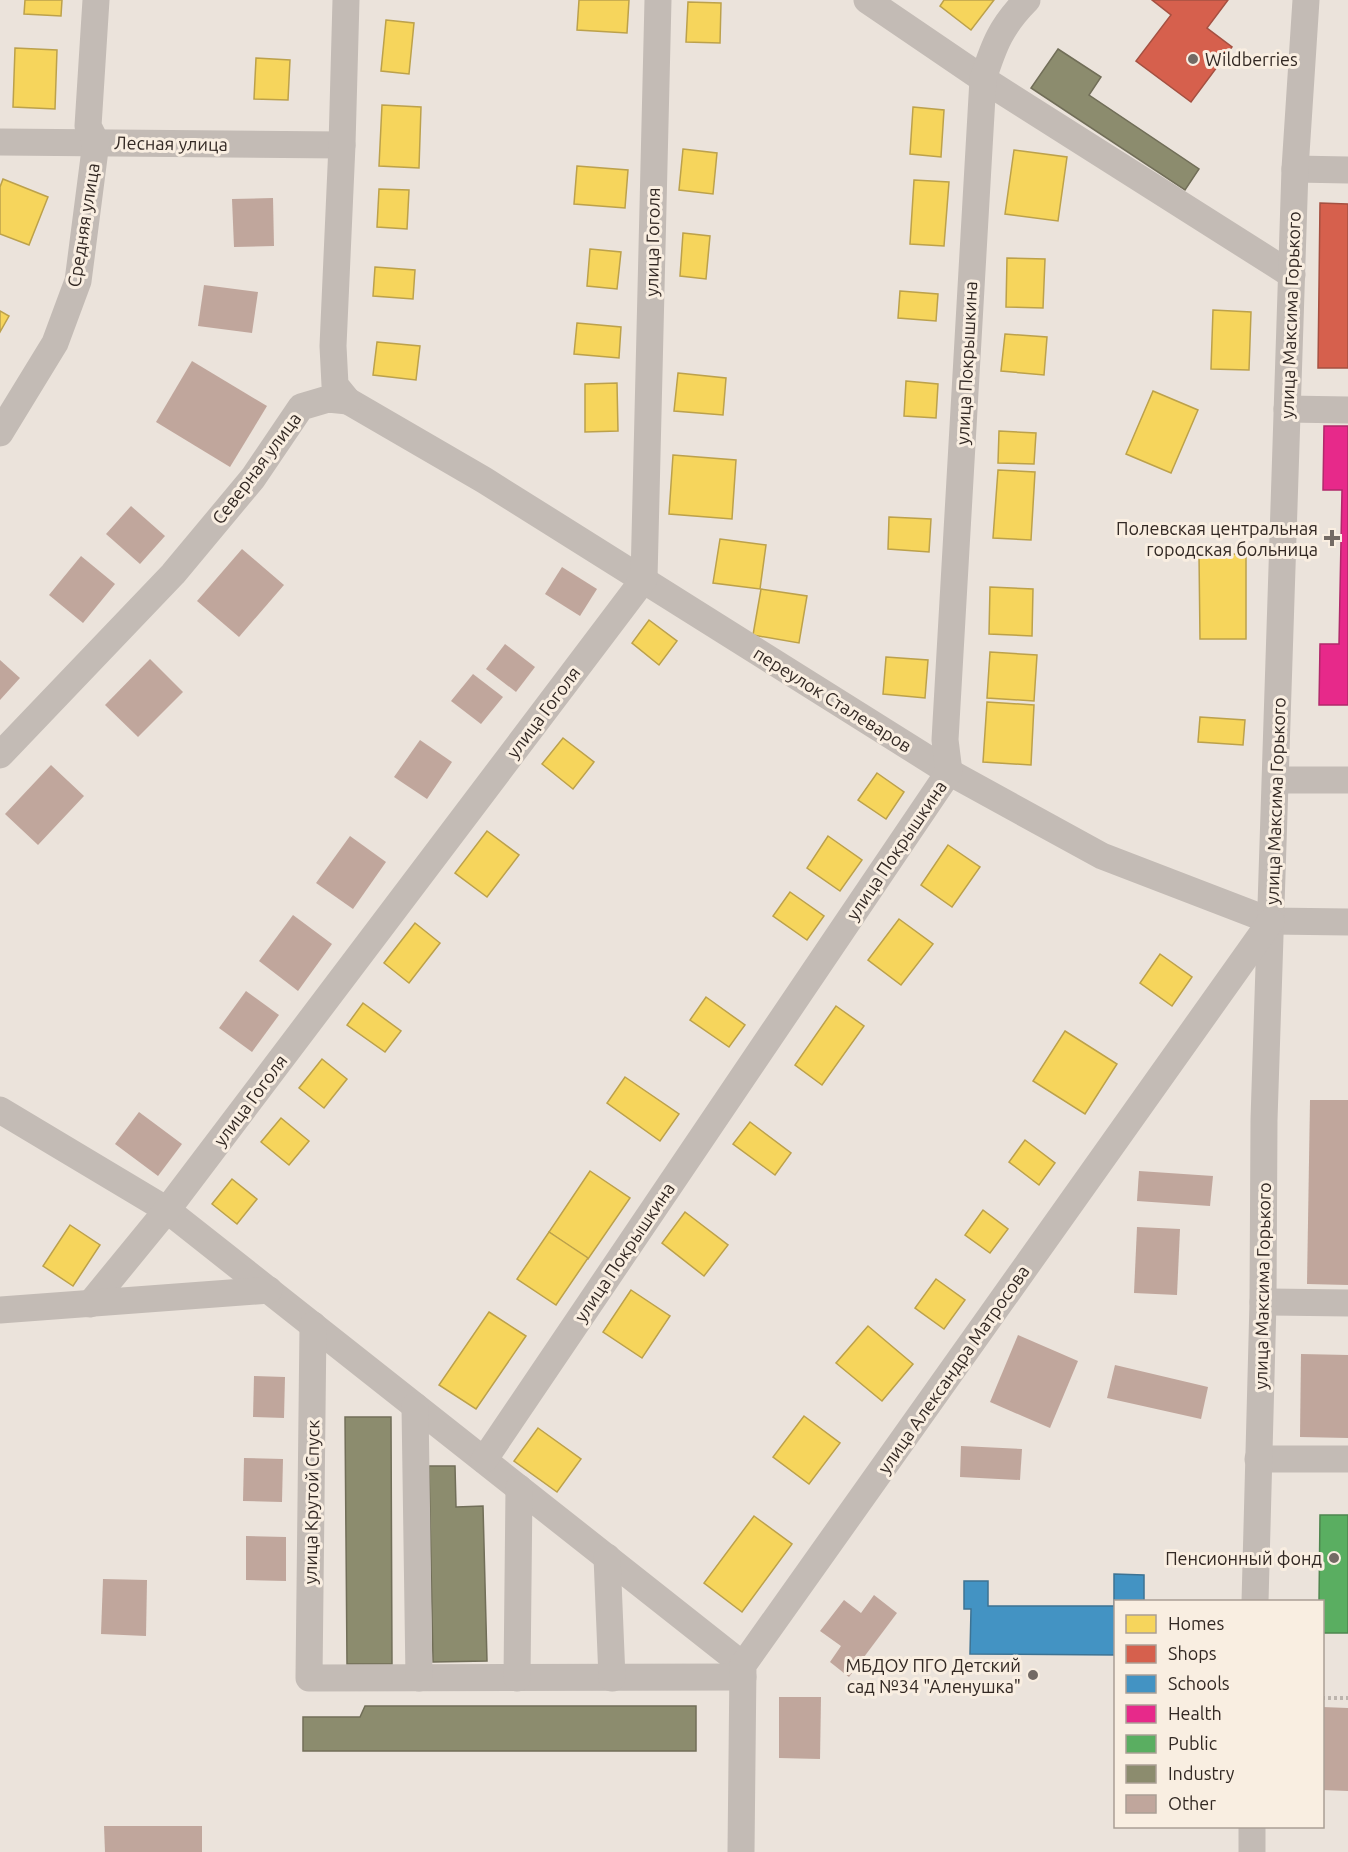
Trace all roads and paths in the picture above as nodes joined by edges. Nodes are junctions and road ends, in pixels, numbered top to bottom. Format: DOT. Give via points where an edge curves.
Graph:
graph roads {
  1 [pos="96,0"];
  2 [pos="346,0"];
  3 [pos="658,0"];
  4 [pos="867,0"];
  5 [pos="1027,0"];
  6 [pos="1306,0"];
  7 [pos="983,80"];
  8 [pos="96,141"];
  9 [pos="0,142"];
  10 [pos="342,146"];
  11 [pos="1295,169"];
  12 [pos="1348,170"];
  13 [pos="1292,275"];
  14 [pos="348,400"];
  15 [pos="1287,409"];
  16 [pos="1348,410"];
  17 [pos="0,433"];
  18 [pos="644,579"];
  19 [pos="0,755"];
  20 [pos="949,772"];
  21 [pos="1276,780"];
  22 [pos="1348,780"];
  23 [pos="1271,921"];
  24 [pos="1348,922"];
  25 [pos="0,1110"];
  26 [pos="167,1210"];
  27 [pos="269,1290"];
  28 [pos="1263,1302"];
  29 [pos="1348,1303"];
  30 [pos="90,1304"];
  31 [pos="0,1310"];
  32 [pos="314,1325"];
  33 [pos="415,1406"];
  34 [pos="1258,1459"];
  35 [pos="1348,1459"];
  36 [pos="484,1460"];
  37 [pos="519,1488"];
  38 [pos="607,1557"];
  39 [pos="1255,1600"];
  40 [pos="743,1671"];
  41 [pos="419,1678"];
  42 [pos="517,1678"];
  43 [pos="612,1678"];
  44 [pos="1324,1698"];
  45 [pos="1348,1698"];
  46 [pos="1252,1828"];
  47 [pos="741,1852"];
  48 [pos="1252,1852"];
  1 -- 8 [label="street, Средняя улица" via="88,126"];
  2 -- 10 [label="street"];
  3 -- 18 [label="street, улица Гоголя"];
  4 -- 7 [label="street"];
  5 -- 7 [label="street, улица Покрышкина" via="1010,18 994,46"];
  6 -- 11 [label="street, улица Максима Горького"];
  7 -- 13 [label="street"];
  7 -- 20 [label="street, улица Покрышкина" via="945,740"];
  8 -- 9 [label="street, Лесная улица"];
  8 -- 10 [label="street, Лесная улица"];
  8 -- 17 [label="street, Средняя улица" via="78,281 55,343"];
  10 -- 14 [label="street" via="333,346 335,385"];
  11 -- 12 [label="street"];
  11 -- 13 [label="street, улица Максима Горького"];
  13 -- 15 [label="street, улица Максима Горького"];
  14 -- 18 [label="street, переулок Сталеваров"];
  14 -- 19 [label="street, Северная улица" via="328,399 301,407 253,478 174,574"];
  15 -- 16 [label="street"];
  15 -- 21 [label="street, улица Максима Горького"];
  18 -- 20 [label="street, переулок Сталеваров"];
  18 -- 26 [label="street, улица Гоголя"];
  20 -- 23 [label="street, переулок Сталеваров" via="1102,856"];
  20 -- 36 [label="street, улица Покрышкина"];
  21 -- 22 [label="street"];
  21 -- 23 [label="street, улица Максима Горького"];
  23 -- 24 [label="street, переулок Сталеваров"];
  23 -- 28 [label="street, улица Максима Горького"];
  23 -- 40 [label="street, улица Александра Матросова"];
  25 -- 26 [label="street"];
  26 -- 27 [label="street"];
  26 -- 30 [label="street, улица Гоголя"];
  27 -- 30 [label="street"];
  27 -- 32 [label="street"];
  28 -- 29 [label="street"];
  28 -- 34 [label="street, улица Максима Горького"];
  30 -- 31 [label="street"];
  32 -- 33 [label="street"];
  32 -- 41 [label="street, улица Крутой Спуск" via="309,1678"];
  33 -- 36 [label="street"];
  33 -- 41 [label="street"];
  34 -- 35 [label="street"];
  34 -- 39 [label="street, улица Максима Горького"];
  36 -- 37 [label="street"];
  37 -- 38 [label="street"];
  37 -- 42 [label="street"];
  38 -- 40 [label="street"];
  38 -- 43 [label="street"];
  40 -- 43 [label="street"];
  40 -- 47 [label="street"];
  41 -- 42 [label="street"];
  42 -- 43 [label="street"];
  44 -- 45 [label="path"];
  46 -- 48 [label="street"];
}
